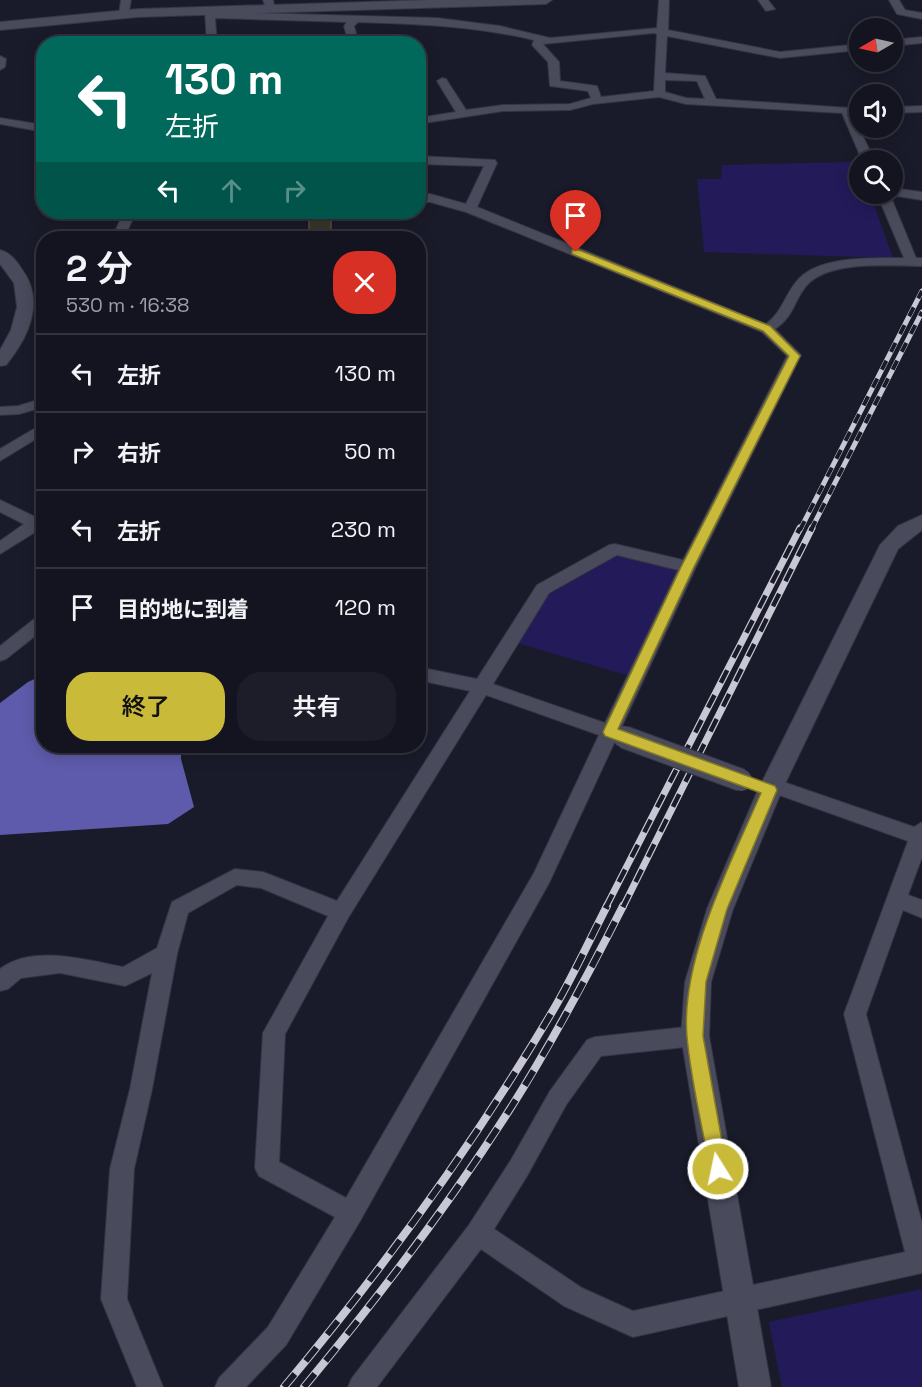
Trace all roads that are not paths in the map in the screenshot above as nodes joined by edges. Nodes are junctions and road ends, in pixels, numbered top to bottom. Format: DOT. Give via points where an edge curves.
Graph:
graph roads {
  1 [pos="126,0"];
  2 [pos="546,0"];
  3 [pos="664,0"];
  4 [pos="763,0"];
  5 [pos="894,0"];
  6 [pos="504,1"];
  7 [pos="371,3"];
  8 [pos="269,4"];
  9 [pos="770,9"];
  10 [pos="211,13"];
  11 [pos="124,14"];
  12 [pos="922,16"];
  13 [pos="354,20"];
  14 [pos="372,20"];
  15 [pos="0,26"];
  16 [pos="662,32"];
  17 [pos="212,36"];
  18 [pos="352,36"];
  19 [pos="539,40"];
  20 [pos="922,40"];
  21 [pos="903,42"];
  22 [pos="849,47"];
  23 [pos="1,59"];
  24 [pos="0,67"];
  25 [pos="659,76"];
  26 [pos="442,81"];
  27 [pos="659,94"];
  28 [pos="807,95"];
  29 [pos="597,100"];
  30 [pos="712,103"];
  31 [pos="814,109"];
  32 [pos="903,110"];
  33 [pos="922,110"];
  34 [pos="462,113"];
  35 [pos="426,119"];
  36 [pos="0,121"];
  37 [pos="36,128"];
  38 [pos="864,150"];
  39 [pos="426,160"];
  40 [pos="903,193"];
  41 [pos="922,196"];
  42 [pos="426,198"];
  43 [pos="888,204"];
  44 [pos="470,209"];
  45 [pos="0,255"];
  46 [pos="917,262"];
  47 [pos="767,329"];
  48 [pos="0,361"];
  49 [pos="36,405"];
  50 [pos="0,411"];
  51 [pos="36,432"];
  52 [pos="0,456"];
  53 [pos="0,505"];
  54 [pos="922,521"];
  55 [pos="36,524"];
  56 [pos="36,528"];
  57 [pos="0,549"];
  58 [pos="688,567"];
  59 [pos="36,626"];
  60 [pos="0,655"];
  61 [pos="426,675"];
  62 [pos="482,687"];
  63 [pos="617,735"];
  64 [pos="771,787"];
  65 [pos="921,835"];
  66 [pos="896,899"];
  67 [pos="922,909"];
  68 [pos="341,912"];
  69 [pos="166,954"];
  70 [pos="0,982"];
  71 [pos="695,1036"];
  72 [pos="351,1214"];
  73 [pos="478,1233"];
  74 [pos="921,1261"];
  75 [pos="742,1302"];
  76 [pos="150,1387"];
  77 [pos="228,1387"];
  78 [pos="361,1387"];
  79 [pos="755,1387"];
  1 -- 11 [label="street"];
  2 -- 6 [label="street"];
  3 -- 16 [label="street"];
  4 -- 9 [label="street"];
  5 -- 12 [label="street" via="901,12"];
  6 -- 7 [label="street"];
  7 -- 8 [label="street"];
  7 -- 14 [label="street"];
  8 -- 10 [label="street"];
  10 -- 11 [label="street"];
  10 -- 13 [label="street"];
  10 -- 17 [label="street"];
  11 -- 15 [label="street"];
  13 -- 14 [label="street"];
  13 -- 18 [label="street" via="349,26"];
  14 -- 19 [label="street" via="437,21 500,29"];
  16 -- 19 [label="street"];
  16 -- 22 [label="street" via="780,55"];
  16 -- 25 [label="street"];
  19 -- 29 [label="street" via="537,45 548,53 555,66 554,84 593,88"];
  20 -- 21 [label="street"];
  23 -- 24 [label="street"];
  25 -- 27 [label="street"];
  25 -- 30 [label="street" via="701,78"];
  26 -- 34 [label="street"];
  27 -- 29 [label="street"];
  27 -- 30 [label="street"];
  28 -- 31 [label="street"];
  29 -- 34 [label="street" via="570,107"];
  30 -- 31 [label="street"];
  31 -- 38 [label="street" via="846,110"];
  32 -- 33 [label="street"];
  34 -- 35 [label="street"];
  36 -- 37 [label="street"];
  39 -- 44 [label="street" via="491,163"];
  40 -- 41 [label="street"];
  42 -- 44 [label="street"];
  43 -- 46 [label="street"];
  44 -- 47 [label="street"];
  45 -- 48 [label="street" via="17,272 24,290 25,312 20,332"];
  46 -- 47 [label="street" via="824,268 804,280 787,313"];
  47 -- 58 [label="street" via="794,356"];
  49 -- 50 [label="street"];
  51 -- 52 [label="street"];
  53 -- 55 [label="street"];
  54 -- 64 [label="street" via="890,545"];
  56 -- 57 [label="street"];
  58 -- 62 [label="street" via="615,549 543,589"];
  58 -- 63 [label="street"];
  59 -- 60 [label="street"];
  61 -- 62 [label="street"];
  62 -- 63 [label="street"];
  62 -- 68 [label="street"];
  63 -- 64 [label="street, bridge"];
  63 -- 72 [label="street" via="542,877"];
  64 -- 65 [label="street"];
  64 -- 71 [label="street" via="720,909 698,982"];
  65 -- 66 [label="street"];
  66 -- 67 [label="street"];
  66 -- 74 [label="street" via="855,1014"];
  68 -- 69 [label="street" via="263,880 235,877 179,908"];
  68 -- 72 [label="street" via="273,1033 267,1168"];
  69 -- 70 [label="street" via="125,977 60,964 16,969"];
  69 -- 76 [label="street" via="122,1169 114,1299"];
  71 -- 73 [label="street" via="595,1047 558,1098"];
  71 -- 75 [label="street"];
  72 -- 77 [label="street" via="277,1336"];
  73 -- 75 [label="street" via="573,1297 633,1324"];
  73 -- 78 [label="street"];
  74 -- 75 [label="street"];
  75 -- 79 [label="street"];
}
